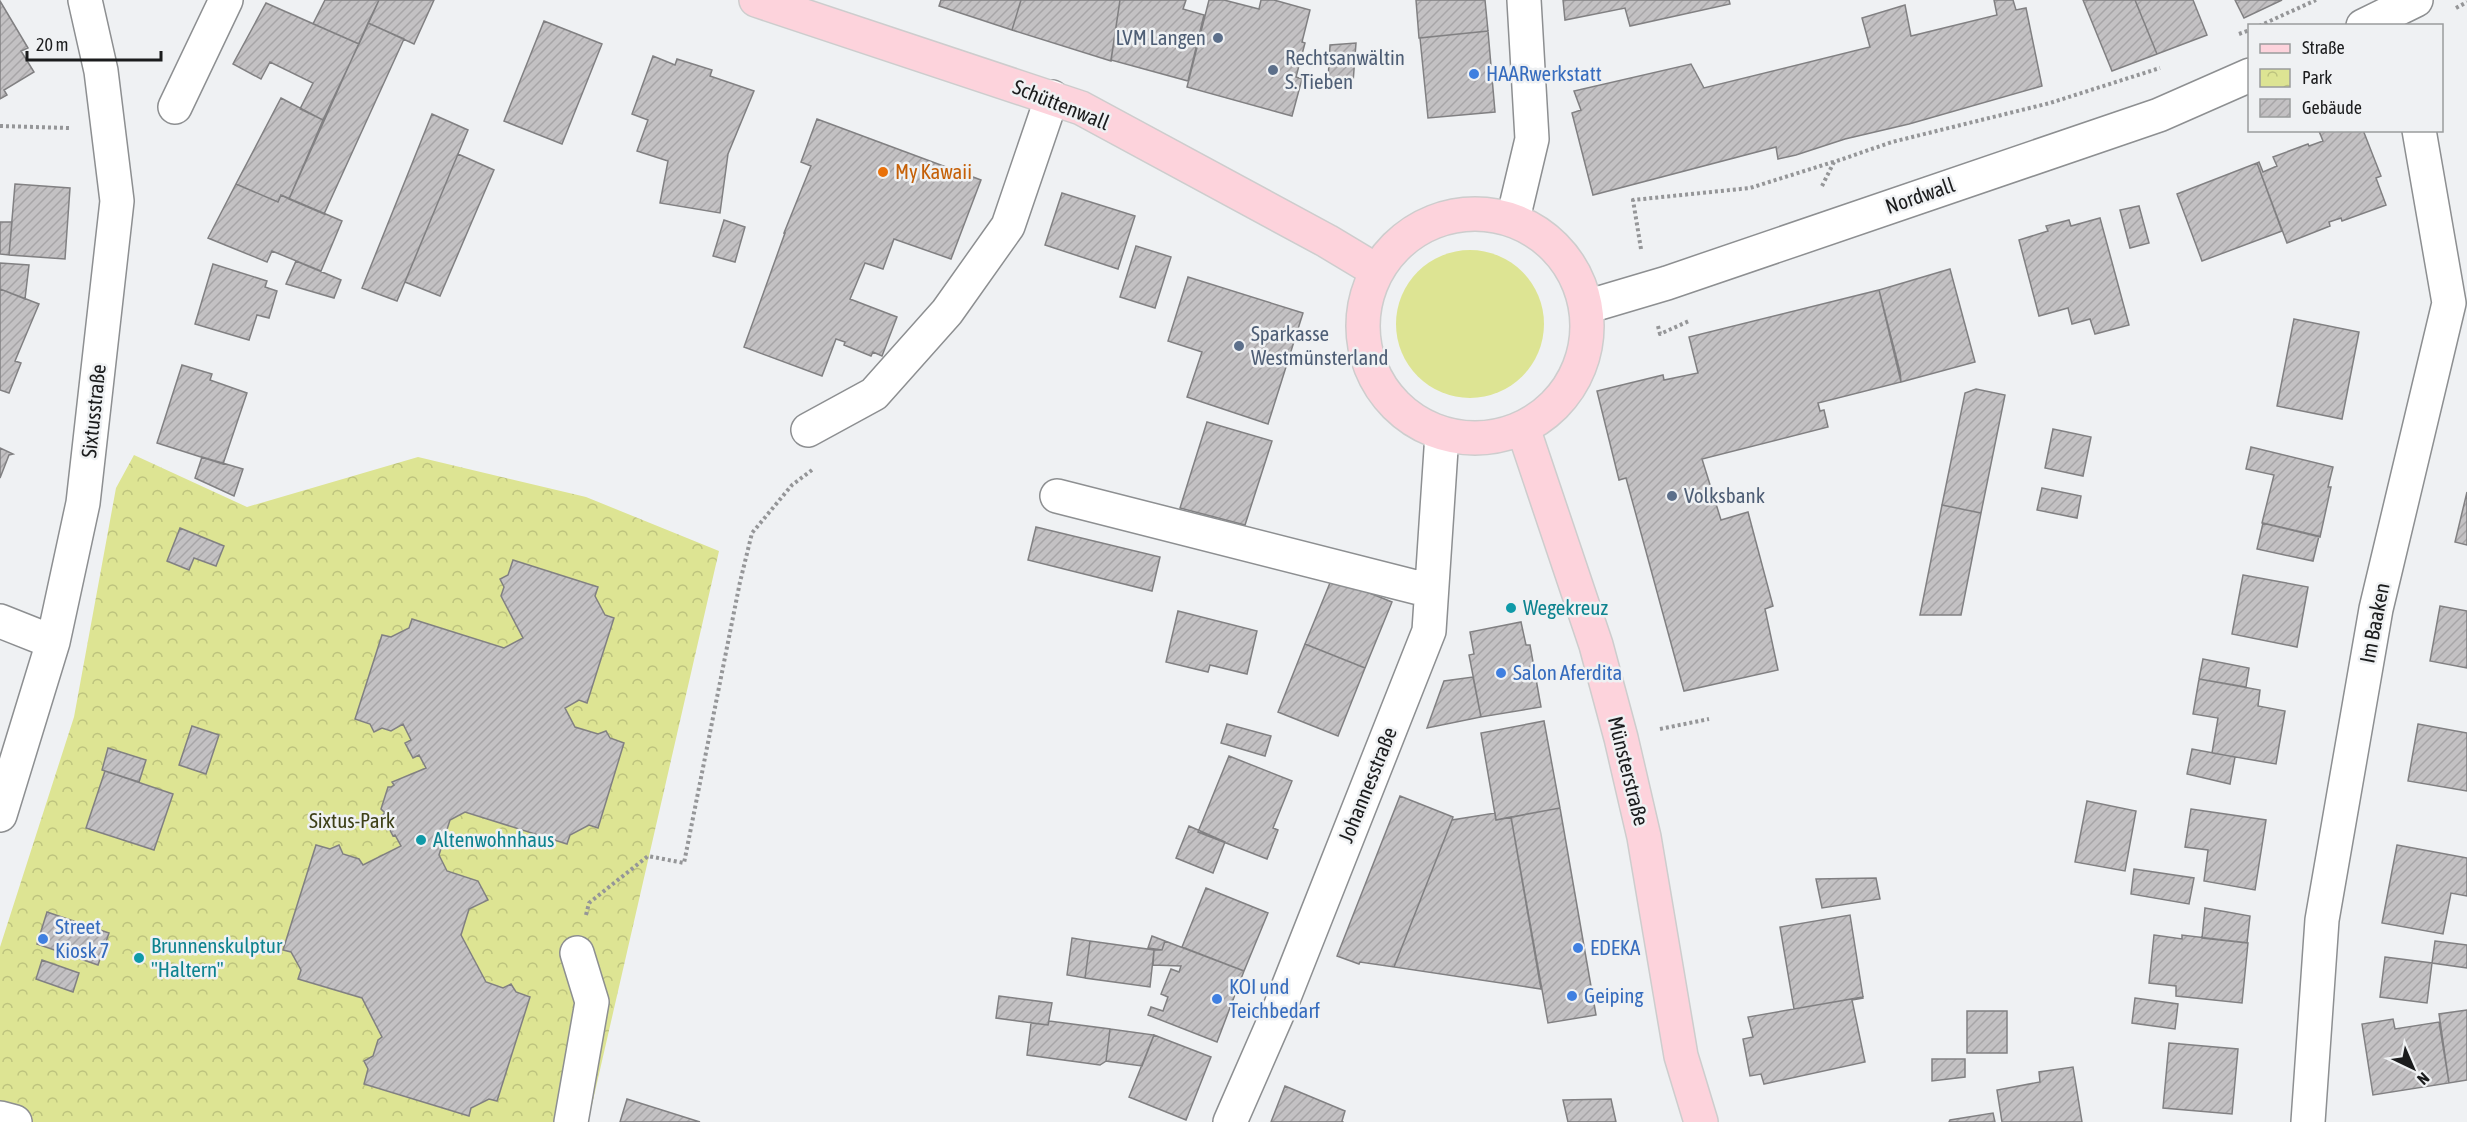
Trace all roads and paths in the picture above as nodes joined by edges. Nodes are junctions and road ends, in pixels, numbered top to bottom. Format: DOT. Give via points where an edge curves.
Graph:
graph roads {
  1 [pos="85,0"];
  2 [pos="226,0"];
  3 [pos="756,0"];
  4 [pos="1524,0"];
  5 [pos="2316,0"];
  6 [pos="2405,12"];
  7 [pos="2263,24"];
  8 [pos="2369,24"];
  9 [pos="2248,31"];
  10 [pos="2230,39"];
  11 [pos="2170,65"];
  12 [pos="2248,76"];
  13 [pos="1052,97"];
  14 [pos="175,107"];
  15 [pos="0,126"];
  16 [pos="107,128"];
  17 [pos="2419,132"];
  18 [pos="1513,219"];
  19 [pos="1796,239"];
  20 [pos="1377,271"];
  21 [pos="1586,307"];
  22 [pos="1523,428"];
  23 [pos="808,430"];
  24 [pos="1442,434"];
  25 [pos="1057,496"];
  26 [pos="740,582"];
  27 [pos="1431,591"];
  28 [pos="0,621"];
  29 [pos="53,642"];
  30 [pos="1709,719"];
  31 [pos="1621,738"];
  32 [pos="0,815"];
  33 [pos="577,953"];
  34 [pos="0,1118"];
  35 [pos="15,1122"];
  36 [pos="571,1122"];
  37 [pos="1230,1122"];
  38 [pos="1701,1122"];
  39 [pos="2308,1122"];
  1 -- 16 [label="street, Sixtusstraße" via="101,71"];
  2 -- 14 [label="street"];
  3 -- 13 [label="main road, Schüttenwall"];
  4 -- 18 [label="street" via="1532,139"];
  5 -- 7 [label="path"];
  6 -- 8 [label="street"];
  9 -- 10 [label="path"];
  11 -- 19 [label="path" via="2050,103 1892,142 1834,162"];
  12 -- 19 [label="street, Nordwall" via="2159,115"];
  13 -- 20 [label="main road, Schüttenwall" via="1081,108"];
  13 -- 23 [label="street" via="1008,226 947,312 874,394"];
  15 -- 16 [label="path"];
  16 -- 29 [label="street, Sixtusstraße" via="117,201 83,503"];
  17 -- 39 [label="street, Im Baaken" via="2449,303 2372,632 2322,920"];
  18 -- 20 [label="main road" via="1483,213 1451,216 1421,227 1396,246"];
  18 -- 21 [label="main road" via="1551,242 1576,275"];
  19 -- 21 [label="street, Nordwall"];
  20 -- 24 [label="main road" via="1363,309 1365,349 1376,377 1380,387 1407,416"];
  21 -- 22 [label="main road" via="1585,350 1573,382 1551,409"];
  22 -- 24 [label="main road" via="1484,439"];
  22 -- 31 [label="main road, Münsterstraße" via="1596,645"];
  24 -- 27 [label="street, Johannesstraße"];
  25 -- 27 [label="street"];
  26 -- 33 [label="path" via="684,862 648,856 589,903"];
  27 -- 37 [label="street, Johannesstraße" via="1429,631 1279,1010"];
  28 -- 29 [label="street"];
  29 -- 32 [label="street, Sixtusstraße"];
  30 -- 31 [label="path"];
  31 -- 38 [label="main road, Münsterstraße" via="1644,837 1681,1056"];
  33 -- 36 [label="street" via="592,1002"];
  34 -- 35 [label="street"];
}
